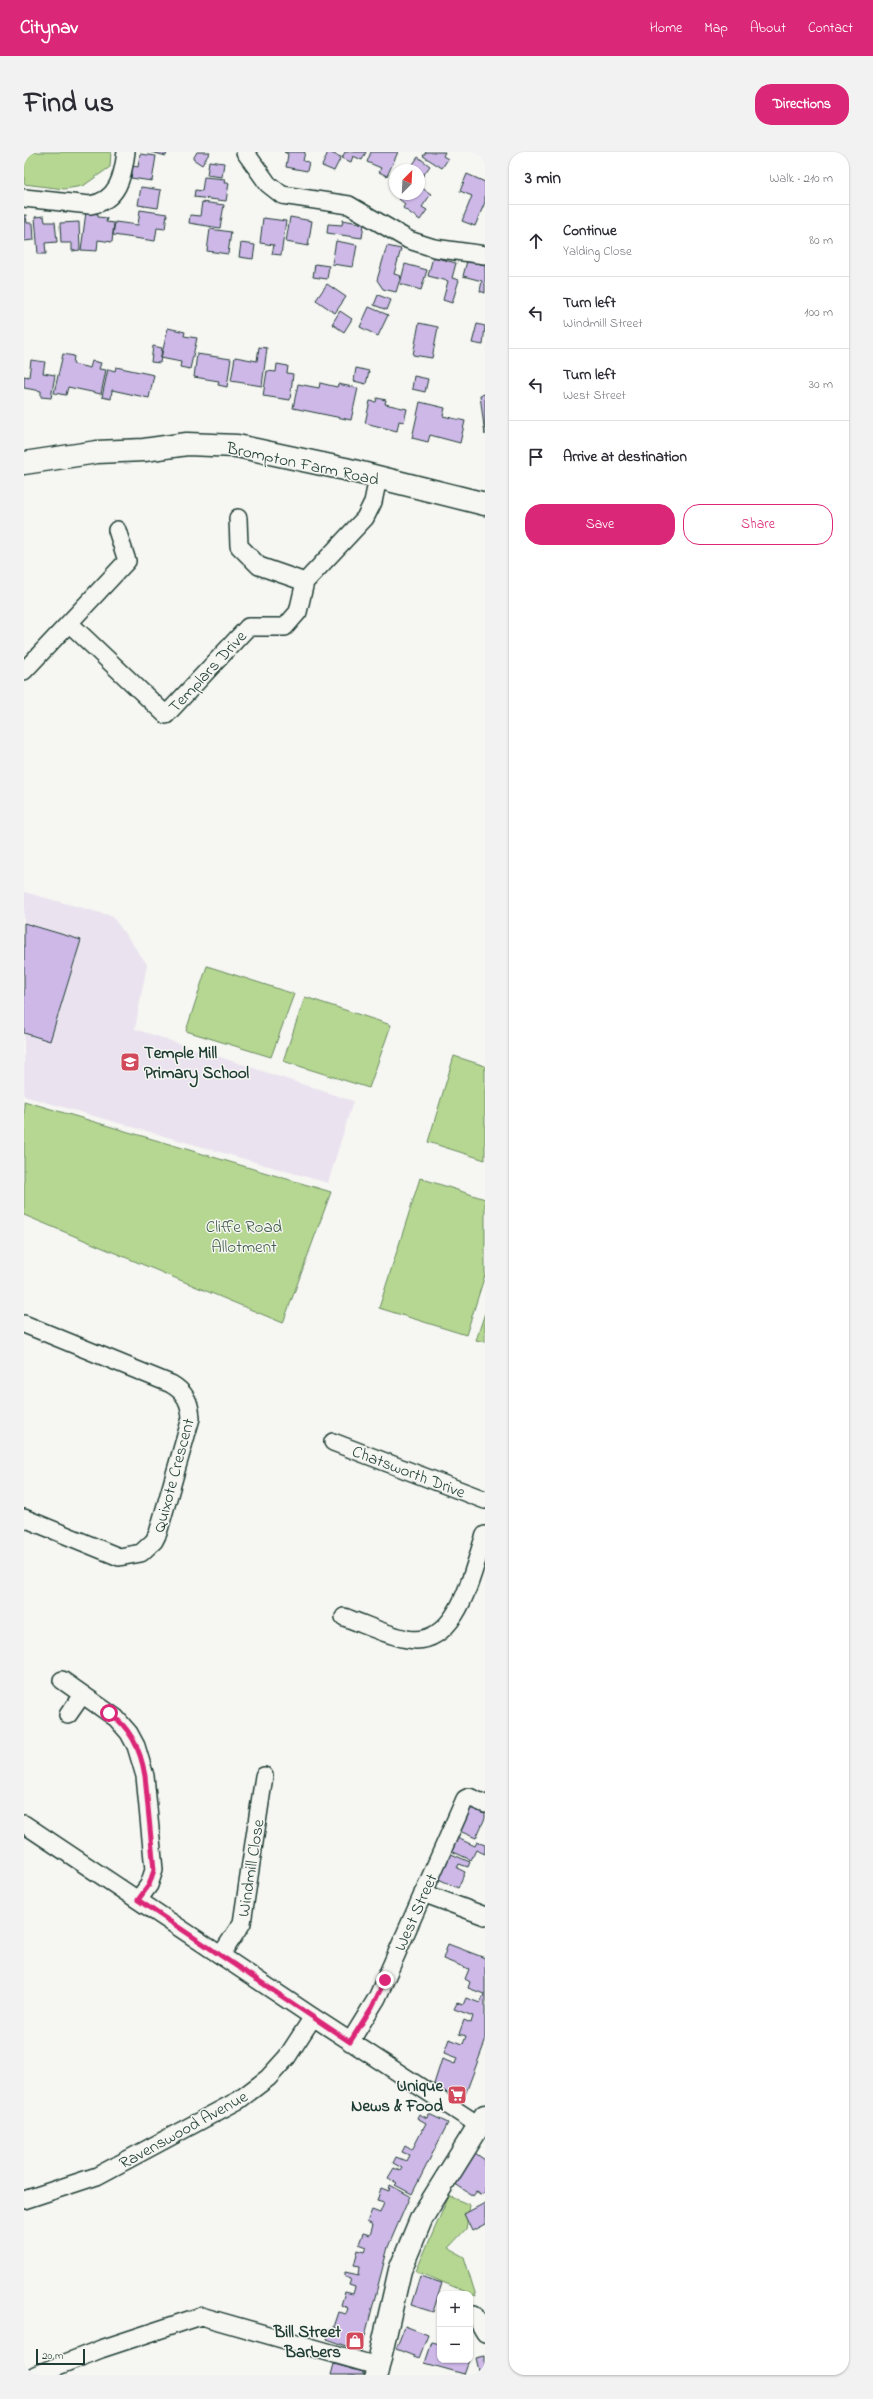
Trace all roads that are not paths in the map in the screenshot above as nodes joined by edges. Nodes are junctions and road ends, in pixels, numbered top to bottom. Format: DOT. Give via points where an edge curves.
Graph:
graph roads {
  1 [pos="126,152"];
  2 [pos="245,152"];
  3 [pos="24,198"];
  4 [pos="485,255"];
  5 [pos="24,463"];
  6 [pos="378,478"];
  7 [pos="485,504"];
  8 [pos="238,518"];
  9 [pos="117,530"];
  10 [pos="305,582"];
  11 [pos="69,623"];
  12 [pos="24,671"];
  13 [pos="24,1324"];
  14 [pos="333,1442"];
  15 [pos="485,1500"];
  16 [pos="24,1518"];
  17 [pos="485,1535"];
  18 [pos="344,1617"];
  19 [pos="62,1680"];
  20 [pos="82,1695"];
  21 [pos="68,1715"];
  22 [pos="264,1776"];
  23 [pos="485,1804"];
  24 [pos="24,1824"];
  25 [pos="423,1893"];
  26 [pos="138,1900"];
  27 [pos="485,1916"];
  28 [pos="221,1955"];
  29 [pos="313,2017"];
  30 [pos="350,2042"];
  31 [pos="483,2121"];
  32 [pos="24,2200"];
  33 [pos="476,2312"];
  34 [pos="485,2333"];
  35 [pos="376,2371"];
  36 [pos="35,2375"];
  1 -- 3 [label="street" via="118,186 112,195 99,203 90,205"];
  2 -- 4 [label="street" via="268,184 282,195 349,205 409,240 434,248"];
  5 -- 6 [label="main road, Brompton Farm Road" via="97,452 194,444 237,446"];
  6 -- 7 [label="main road, Brompton Farm Road"];
  6 -- 10 [label="street" via="373,502 365,518"];
  8 -- 10 [label="street" via="239,546 259,566"];
  9 -- 11 [label="street" via="127,561"];
  10 -- 11 [label="street, Templars Drive" via="298,612 285,627 248,627 166,715"];
  11 -- 12 [label="street"];
  13 -- 16 [label="street, Quixote Crescent" via="171,1384 184,1394 191,1418 158,1533 154,1541 141,1553 119,1557"];
  14 -- 15 [label="street, Chatsworth Drive"];
  17 -- 18 [label="street" via="456,1615 436,1634 427,1638 408,1639"];
  19 -- 20 [label="street"];
  20 -- 21 [label="street"];
  20 -- 26 [label="street" via="113,1715 126,1728 143,1764 154,1870 149,1885"];
  22 -- 28 [label="street, Windmill Close" via="242,1923"];
  23 -- 25 [label="street, West Street" via="466,1798"];
  24 -- 26 [label="street"];
  25 -- 27 [label="street"];
  25 -- 30 [label="street, West Street" via="377,1998"];
  26 -- 28 [label="street"];
  28 -- 29 [label="street"];
  29 -- 30 [label="street"];
  29 -- 32 [label="street, Ravenswood Avenue" via="287,2057 268,2078 239,2100 97,2176"];
  30 -- 31 [label="street"];
  31 -- 35 [label="main road" via="422,2217 400,2270"];
  33 -- 34 [label="street"];
  35 -- 36 [label="street" via="201,2316 101,2349"];
}
